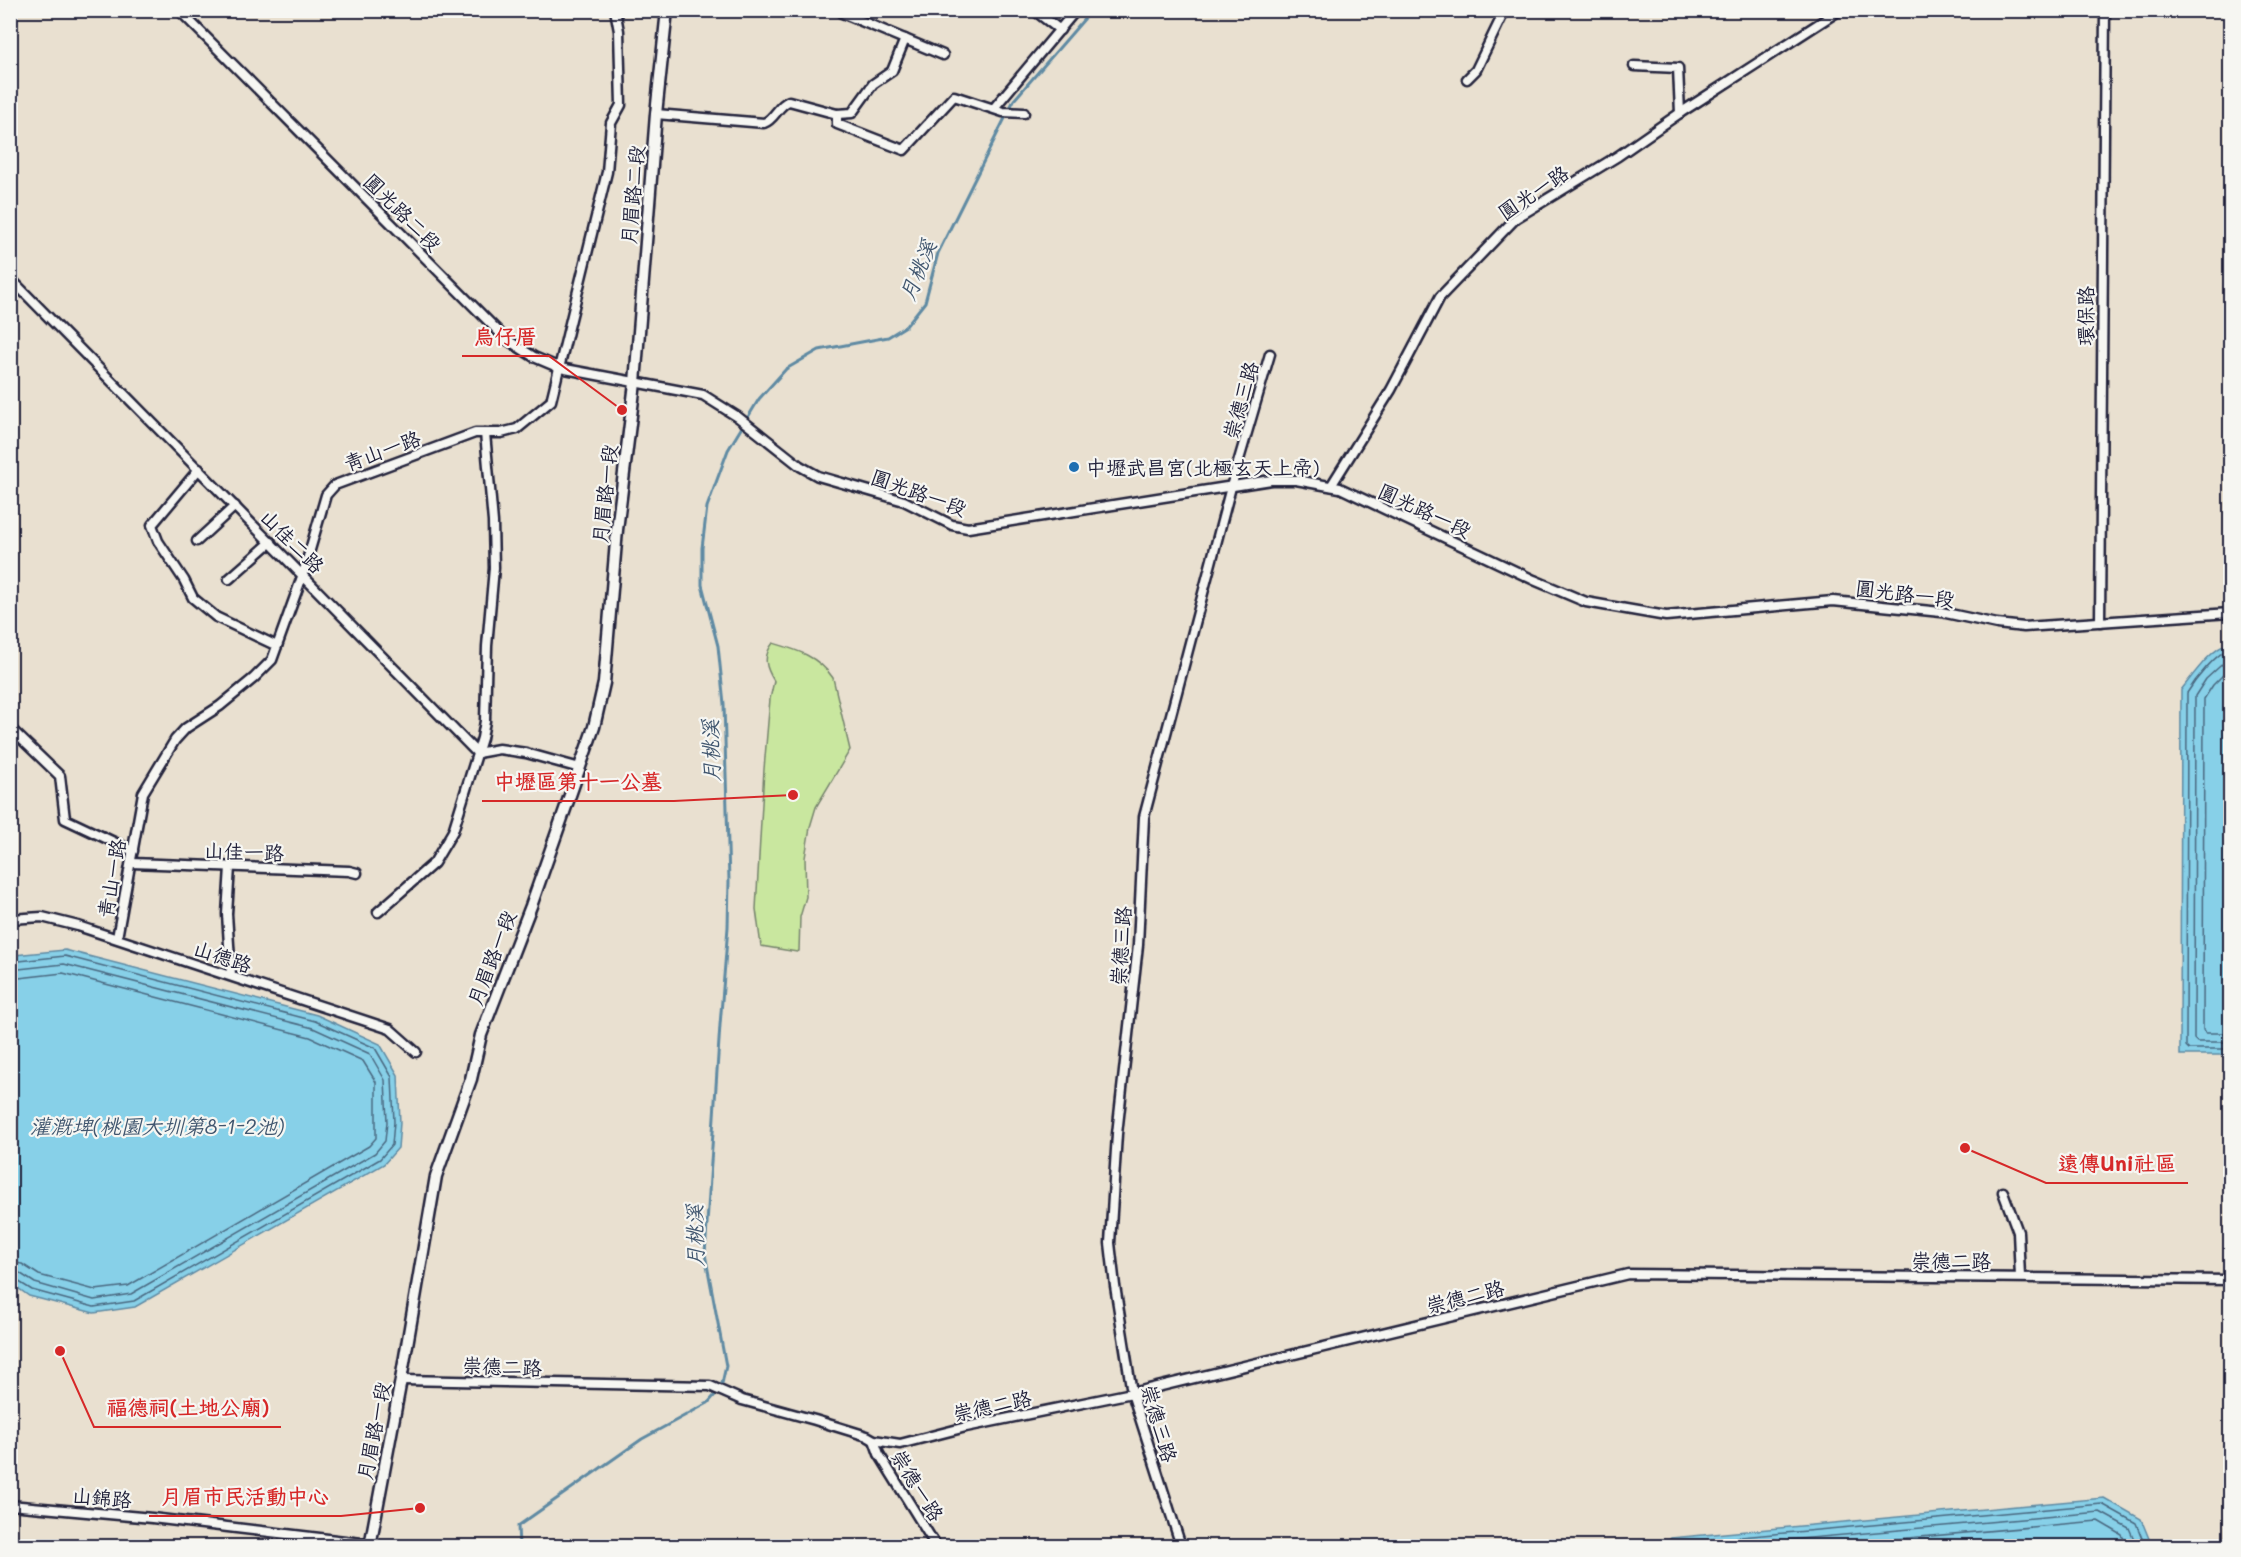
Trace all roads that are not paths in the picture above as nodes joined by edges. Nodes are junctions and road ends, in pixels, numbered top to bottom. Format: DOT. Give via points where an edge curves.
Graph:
graph roads {
  1 [pos="179,10"];
  2 [pos="615,10"];
  3 [pos="667,10"];
  4 [pos="1034,10"];
  5 [pos="1076,10"];
  6 [pos="1505,10"];
  7 [pos="1840,10"];
  8 [pos="2105,10"];
  9 [pos="842,13"];
  10 [pos="1060,30"];
  11 [pos="905,39"];
  12 [pos="943,55"];
  13 [pos="1634,66"];
  14 [pos="1467,79"];
  15 [pos="999,110"];
  16 [pos="1024,113"];
  17 [pos="1680,113"];
  18 [pos="656,114"];
  19 [pos="837,114"];
  20 [pos="10,278"];
  21 [pos="1270,354"];
  22 [pos="560,368"];
  23 [pos="635,382"];
  24 [pos="485,433"];
  25 [pos="199,469"];
  26 [pos="1331,486"];
  27 [pos="1231,487"];
  28 [pos="235,506"];
  29 [pos="197,542"];
  30 [pos="271,542"];
  31 [pos="303,574"];
  32 [pos="229,579"];
  33 [pos="2230,613"];
  34 [pos="2100,622"];
  35 [pos="277,646"];
  36 [pos="10,728"];
  37 [pos="477,753"];
  38 [pos="580,768"];
  39 [pos="133,851"];
  40 [pos="131,863"];
  41 [pos="230,867"];
  42 [pos="357,873"];
  43 [pos="378,912"];
  44 [pos="10,919"];
  45 [pos="117,938"];
  46 [pos="231,975"];
  47 [pos="416,1052"];
  48 [pos="2003,1192"];
  49 [pos="2020,1277"];
  50 [pos="2230,1280"];
  51 [pos="401,1380"];
  52 [pos="1132,1393"];
  53 [pos="874,1440"];
  54 [pos="10,1505"];
  55 [pos="370,1545"];
  56 [pos="936,1546"];
  57 [pos="1181,1546"];
  1 -- 22 [label="street, 圓光路二段" via="506,339"];
  2 -- 22 [label="street, 青山一路" via="621,105 612,123 606,172"];
  3 -- 18 [label="street, 月眉路二段"];
  4 -- 10 [label="street"];
  5 -- 10 [label="street"];
  6 -- 14 [label="street" via="1476,70"];
  7 -- 17 [label="street, 圓光一路"];
  8 -- 34 [label="street, 環保路"];
  9 -- 11 [label="street"];
  10 -- 15 [label="street"];
  11 -- 12 [label="street"];
  11 -- 19 [label="street" via="892,71 873,84 852,113"];
  13 -- 17 [label="street" via="1678,68"];
  15 -- 16 [label="street"];
  15 -- 19 [label="street" via="954,96 904,150 837,124"];
  17 -- 26 [label="street, 圓光一路" via="1516,218 1472,261 1440,297 1391,390"];
  18 -- 19 [label="street" via="764,123 789,101"];
  18 -- 23 [label="street, 月眉路二段"];
  20 -- 25 [label="street, 山佳二路"];
  21 -- 27 [label="street, 崇德三路"];
  22 -- 23 [label="street, 圓光路二段"];
  22 -- 24 [label="street, 青山一路" via="551,401 517,429"];
  23 -- 27 [label="street, 圓光路一段" via="703,395 818,476 904,501 952,525 968,528"];
  23 -- 38 [label="street, 月眉路一段" via="604,683"];
  24 -- 31 [label="street, 青山一路" via="475,433 335,485 322,505"];
  24 -- 37 [label="street" via="494,568 485,721"];
  25 -- 28 [label="street, 山佳二路"];
  25 -- 35 [label="street" via="152,525 158,541 193,598 216,616"];
  26 -- 27 [label="street, 圓光路一段" via="1271,480"];
  26 -- 34 [label="street, 圓光路一段" via="1586,602 1666,616 1833,601 1941,612 2024,627"];
  27 -- 52 [label="street, 崇德三路" via="1144,817 1138,945 1117,1134 1110,1243"];
  28 -- 29 [label="street"];
  28 -- 30 [label="street, 山佳二路"];
  30 -- 31 [label="street, 山佳二路"];
  30 -- 32 [label="street"];
  31 -- 35 [label="street, 青山一路"];
  31 -- 37 [label="street, 山佳二路"];
  33 -- 34 [label="street, 圓光路一段"];
  35 -- 39 [label="street, 青山一路" via="272,660 254,678 175,740 143,793"];
  36 -- 39 [label="street" via="60,776 65,819"];
  37 -- 38 [label="street" via="499,749"];
  37 -- 43 [label="street" via="453,831 434,862"];
  38 -- 51 [label="street, 月眉路一段" via="481,1035 471,1079 436,1176"];
  39 -- 40 [label="street, 青山一路"];
  40 -- 41 [label="street, 山佳一路"];
  40 -- 45 [label="street, 青山一路"];
  41 -- 42 [label="street, 山佳一路"];
  41 -- 46 [label="street" via="227,914"];
  44 -- 45 [label="street, 山德路" via="42,917"];
  45 -- 46 [label="street, 山德路"];
  46 -- 47 [label="street, 山德路" via="390,1029"];
  48 -- 49 [label="street" via="2018,1232"];
  49 -- 50 [label="street, 崇德二路"];
  49 -- 52 [label="street, 崇德二路" via="1628,1274"];
  51 -- 53 [label="street, 崇德二路" via="710,1386 742,1400"];
  51 -- 55 [label="street, 月眉路一段"];
  52 -- 53 [label="street, 崇德二路" via="966,1427 909,1443"];
  52 -- 57 [label="street, 崇德三路"];
  53 -- 56 [label="street, 崇德一路"];
  54 -- 55 [label="street, 山錦路"];
}
